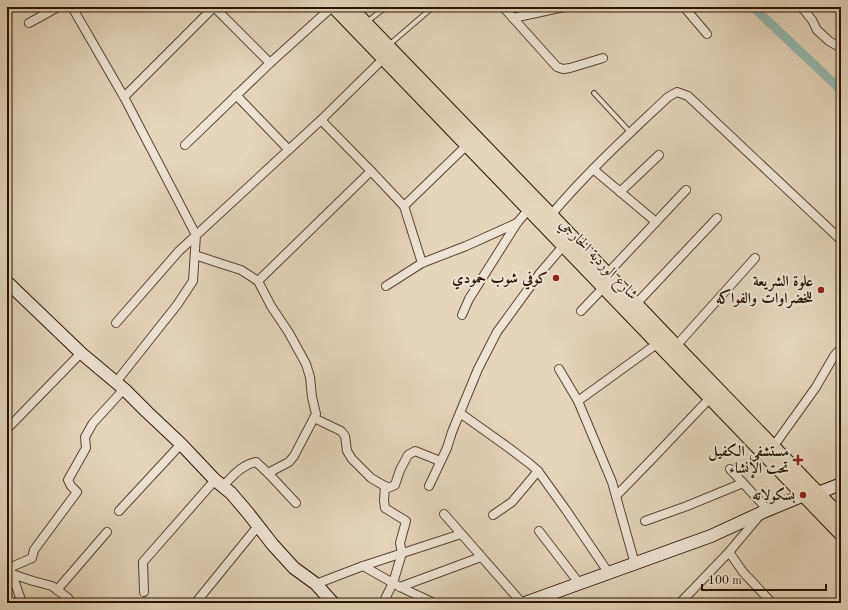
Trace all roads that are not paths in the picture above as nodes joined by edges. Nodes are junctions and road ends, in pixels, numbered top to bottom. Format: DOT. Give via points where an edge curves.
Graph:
graph roads {
  1 [pos="58,7"];
  2 [pos="72,7"];
  3 [pos="214,7"];
  4 [pos="333,7"];
  5 [pos="350,7"];
  6 [pos="386,7"];
  7 [pos="433,7"];
  8 [pos="503,7"];
  9 [pos="564,7"];
  10 [pos="684,7"];
  11 [pos="800,7"];
  12 [pos="513,18"];
  13 [pos="30,23"];
  14 [pos="366,23"];
  15 [pos="707,34"];
  16 [pos="841,48"];
  17 [pos="386,52"];
  18 [pos="603,58"];
  19 [pos="270,63"];
  20 [pos="594,93"];
  21 [pos="236,95"];
  22 [pos="124,97"];
  23 [pos="438,106"];
  24 [pos="321,120"];
  25 [pos="631,133"];
  26 [pos="467,144"];
  27 [pos="185,145"];
  28 [pos="288,149"];
  29 [pos="659,155"];
  30 [pos="593,169"];
  31 [pos="371,171"];
  32 [pos="686,190"];
  33 [pos="620,192"];
  34 [pos="404,206"];
  35 [pos="529,209"];
  36 [pos="551,215"];
  37 [pos="717,218"];
  38 [pos="656,222"];
  39 [pos="517,223"];
  40 [pos="196,235"];
  41 [pos="841,240"];
  42 [pos="564,245"];
  43 [pos="195,254"];
  44 [pos="755,258"];
  45 [pos="422,263"];
  46 [pos="607,274"];
  47 [pos="258,281"];
  48 [pos="7,282"];
  49 [pos="386,286"];
  50 [pos="604,287"];
  51 [pos="636,304"];
  52 [pos="581,311"];
  53 [pos="462,315"];
  54 [pos="116,323"];
  55 [pos="658,343"];
  56 [pos="676,346"];
  57 [pos="841,348"];
  58 [pos="81,353"];
  59 [pos="559,369"];
  60 [pos="120,386"];
  61 [pos="710,398"];
  62 [pos="578,401"];
  63 [pos="460,413"];
  64 [pos="314,418"];
  65 [pos="7,429"];
  66 [pos="181,444"];
  67 [pos="773,447"];
  68 [pos="440,460"];
  69 [pos="730,469"];
  70 [pos="538,472"];
  71 [pos="268,473"];
  72 [pos="219,483"];
  73 [pos="743,483"];
  74 [pos="841,484"];
  75 [pos="385,486"];
  76 [pos="429,486"];
  77 [pos="818,493"];
  78 [pos="804,495"];
  79 [pos="616,496"];
  80 [pos="296,503"];
  81 [pos="119,511"];
  82 [pos="766,511"];
  83 [pos="444,514"];
  84 [pos="493,515"];
  85 [pos="841,517"];
  86 [pos="645,521"];
  87 [pos="258,526"];
  88 [pos="539,531"];
  89 [pos="107,532"];
  90 [pos="461,534"];
  91 [pos="841,534"];
  92 [pos="729,552"];
  93 [pos="402,553"];
  94 [pos="481,557"];
  95 [pos="635,564"];
  96 [pos="363,566"];
  97 [pos="9,568"];
  98 [pos="608,572"];
  99 [pos="580,583"];
  100 [pos="316,584"];
  101 [pos="396,585"];
  102 [pos="57,590"];
  103 [pos="144,592"];
  104 [pos="22,603"];
  105 [pos="71,603"];
  106 [pos="196,603"];
  107 [pos="333,603"];
  108 [pos="383,603"];
  109 [pos="434,603"];
  110 [pos="524,603"];
  111 [pos="680,603"];
  112 [pos="772,603"];
  1 -- 13 [label="street"];
  2 -- 22 [label="street"];
  3 -- 19 [label="street"];
  3 -- 22 [label="street"];
  4 -- 17 [label="main road, شارع الوردية الخارجي"];
  4 -- 19 [label="street"];
  5 -- 14 [label="main road, شارع الوردية الخارجي"];
  6 -- 14 [label="lane"];
  7 -- 17 [label="lane"];
  8 -- 12 [label="street"];
  9 -- 12 [label="street"];
  10 -- 15 [label="street"];
  11 -- 16 [label="street" via="817,30"];
  12 -- 18 [label="street" via="557,67 570,68"];
  14 -- 17 [label="main road, شارع الوردية الخارجي"];
  17 -- 23 [label="main road, شارع الوردية الخارجي"];
  17 -- 24 [label="street"];
  19 -- 21 [label="street"];
  20 -- 25 [label="lane"];
  21 -- 27 [label="street"];
  21 -- 28 [label="street"];
  22 -- 40 [label="street"];
  23 -- 26 [label="main road, شارع الوردية الخارجي"];
  23 -- 36 [label="main road, شارع الوردية الخارجي"];
  24 -- 28 [label="street"];
  24 -- 31 [label="street"];
  25 -- 30 [label="street"];
  25 -- 41 [label="street" via="668,97 678,92 688,96"];
  26 -- 34 [label="street"];
  26 -- 35 [label="main road, شارع الوردية الخارجي"];
  28 -- 40 [label="street"];
  29 -- 33 [label="street"];
  30 -- 33 [label="street"];
  30 -- 36 [label="street"];
  31 -- 34 [label="street"];
  31 -- 47 [label="street"];
  32 -- 38 [label="street"];
  33 -- 38 [label="street"];
  34 -- 45 [label="street"];
  35 -- 39 [label="street"];
  35 -- 42 [label="main road, شارع الوردية الخارجي"];
  36 -- 46 [label="main road, شارع الوردية الخارجي"];
  37 -- 51 [label="street"];
  38 -- 46 [label="street"];
  39 -- 45 [label="street"];
  39 -- 53 [label="street"];
  40 -- 43 [label="street"];
  40 -- 54 [label="street"];
  42 -- 50 [label="main road, شارع الوردية الخارجي"];
  42 -- 63 [label="street" via="497,332"];
  43 -- 47 [label="street" via="242,270"];
  43 -- 60 [label="street" via="193,281"];
  44 -- 56 [label="street"];
  45 -- 49 [label="street"];
  46 -- 51 [label="main road, شارع الوردية الخارجي"];
  47 -- 64 [label="street" via="306,364 316,414"];
  48 -- 58 [label="street"];
  50 -- 52 [label="street"];
  50 -- 55 [label="main road, شارع الوردية الخارجي"];
  51 -- 56 [label="main road, شارع الوردية الخارجي"];
  55 -- 61 [label="main road, شارع الوردية الخارجي"];
  55 -- 62 [label="street"];
  56 -- 67 [label="main road, شارع الوردية الخارجي"];
  57 -- 67 [label="street"];
  58 -- 60 [label="street"];
  58 -- 65 [label="street"];
  59 -- 62 [label="street"];
  60 -- 66 [label="street"];
  60 -- 97 [label="street" via="85,437 86,448 68,480 77,492 34,550 32,558"];
  61 -- 78 [label="main road, شارع الوردية الخارجي"];
  61 -- 79 [label="street"];
  62 -- 79 [label="street"];
  63 -- 68 [label="street"];
  63 -- 70 [label="street"];
  64 -- 71 [label="street" via="294,456"];
  64 -- 75 [label="street" via="341,431 345,436 346,451 352,459 371,478"];
  66 -- 72 [label="street"];
  66 -- 81 [label="street"];
  67 -- 77 [label="main road, شارع الوردية الخارجي"];
  68 -- 75 [label="street" via="415,451 408,455 395,485 388,488"];
  68 -- 76 [label="street"];
  69 -- 73 [label="street"];
  70 -- 84 [label="street" via="512,502"];
  70 -- 98 [label="street"];
  71 -- 72 [label="street" via="256,462 249,463"];
  71 -- 80 [label="street"];
  72 -- 87 [label="street"];
  72 -- 103 [label="street" via="143,562"];
  73 -- 82 [label="street"];
  73 -- 86 [label="street"];
  74 -- 77 [label="street"];
  75 -- 93 [label="street" via="385,508 406,521 400,543"];
  77 -- 85 [label="main road, شارع الوردية الخارجي"];
  78 -- 82 [label="street"];
  78 -- 91 [label="main road, شارع الوردية الخارجي"];
  79 -- 95 [label="street"];
  82 -- 92 [label="street"];
  82 -- 95 [label="street" via="710,536"];
  83 -- 90 [label="street"];
  87 -- 100 [label="street" via="294,568"];
  87 -- 106 [label="street"];
  88 -- 99 [label="street"];
  89 -- 102 [label="street"];
  90 -- 93 [label="street"];
  90 -- 94 [label="street"];
  92 -- 111 [label="street"];
  92 -- 112 [label="street" via="743,572"];
  93 -- 96 [label="street"];
  93 -- 101 [label="street"];
  94 -- 101 [label="street"];
  94 -- 110 [label="street"];
  95 -- 98 [label="street"];
  96 -- 100 [label="street"];
  96 -- 101 [label="street"];
  97 -- 102 [label="street"];
  97 -- 104 [label="street"];
  98 -- 99 [label="street"];
  99 -- 110 [label="street"];
  100 -- 107 [label="street"];
  101 -- 108 [label="street"];
  101 -- 109 [label="street"];
  102 -- 105 [label="street"];
}
